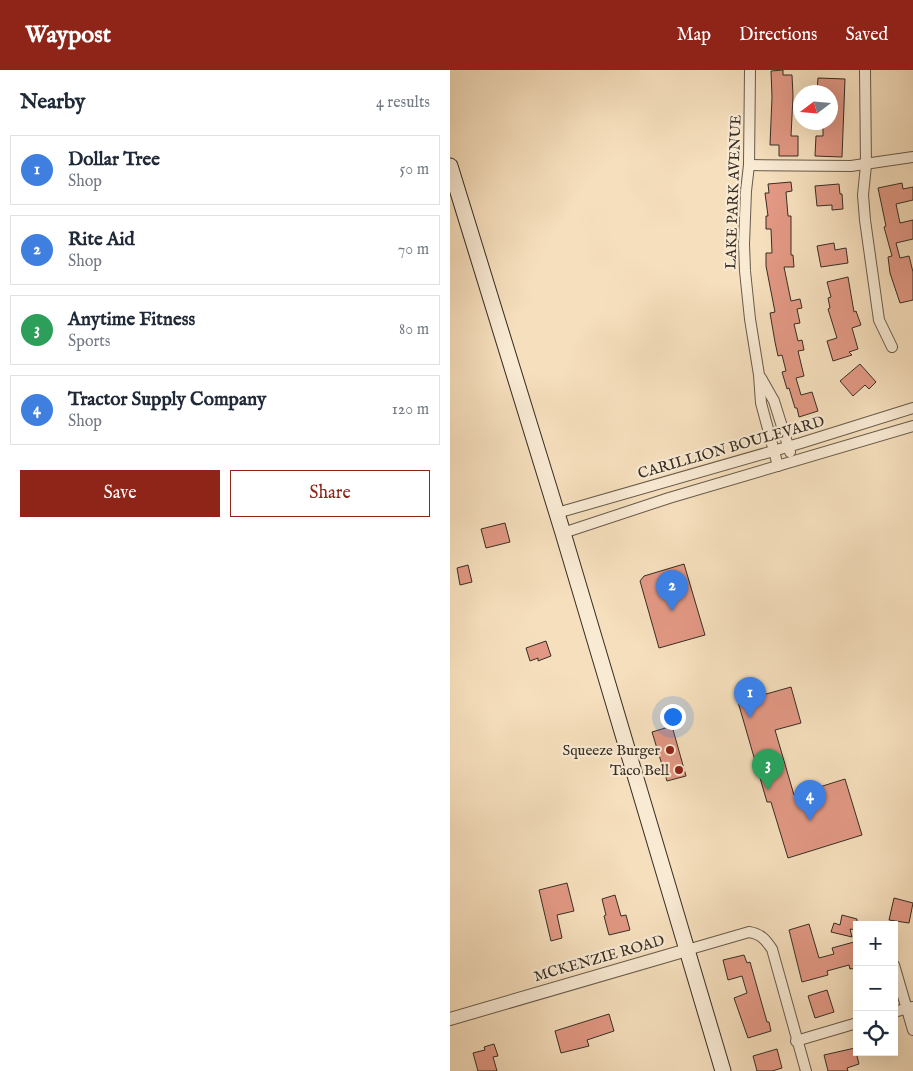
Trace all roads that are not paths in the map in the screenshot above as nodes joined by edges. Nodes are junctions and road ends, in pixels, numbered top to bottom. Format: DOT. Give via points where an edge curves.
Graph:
graph roads {
  1 [pos="750,70"];
  2 [pos="865,70"];
  3 [pos="913,157"];
  4 [pos="750,165"];
  5 [pos="866,165"];
  6 [pos="450,166"];
  7 [pos="892,347"];
  8 [pos="759,375"];
  9 [pos="913,408"];
  10 [pos="913,426"];
  11 [pos="788,447"];
  12 [pos="774,451"];
  13 [pos="792,462"];
  14 [pos="778,466"];
  15 [pos="557,513"];
  16 [pos="563,533"];
  17 [pos="687,950"];
  18 [pos="894,966"];
  19 [pos="910,1008"];
  20 [pos="450,1019"];
  21 [pos="853,1024"];
  22 [pos="913,1030"];
  23 [pos="796,1041"];
  24 [pos="723,1071"];
  25 [pos="806,1071"];
  1 -- 4 [label="street, LAKE PARK AVENUE"];
  2 -- 5 [label="street"];
  3 -- 5 [label="street"];
  4 -- 5 [label="street"];
  4 -- 8 [label="street, LAKE PARK AVENUE" via="746,191 745,271"];
  5 -- 7 [label="street" via="863,194 870,259 880,320"];
  6 -- 15 [label="main road"];
  8 -- 11 [label="street, LAKE PARK AVENUE" via="774,401"];
  8 -- 12 [label="street, LAKE PARK AVENUE" via="761,403"];
  9 -- 11 [label="street, CARILLION BOULEVARD"];
  10 -- 13 [label="street, CARILLION BOULEVARD"];
  11 -- 12 [label="street, CARILLION BOULEVARD"];
  11 -- 13 [label="street, LAKE PARK AVENUE"];
  12 -- 14 [label="street, LAKE PARK AVENUE"];
  12 -- 15 [label="street, CARILLION BOULEVARD"];
  13 -- 14 [label="street, CARILLION BOULEVARD"];
  14 -- 16 [label="street, CARILLION BOULEVARD"];
  15 -- 16 [label="main road"];
  16 -- 17 [label="main road"];
  17 -- 20 [label="street, MCKENZIE ROAD"];
  17 -- 23 [label="street, MCKENZIE ROAD" via="735,935 759,934 772,949"];
  17 -- 24 [label="main road"];
  18 -- 19 [label="street"];
  19 -- 22 [label="street"];
  21 -- 23 [label="street"];
  23 -- 25 [label="street"];
}
